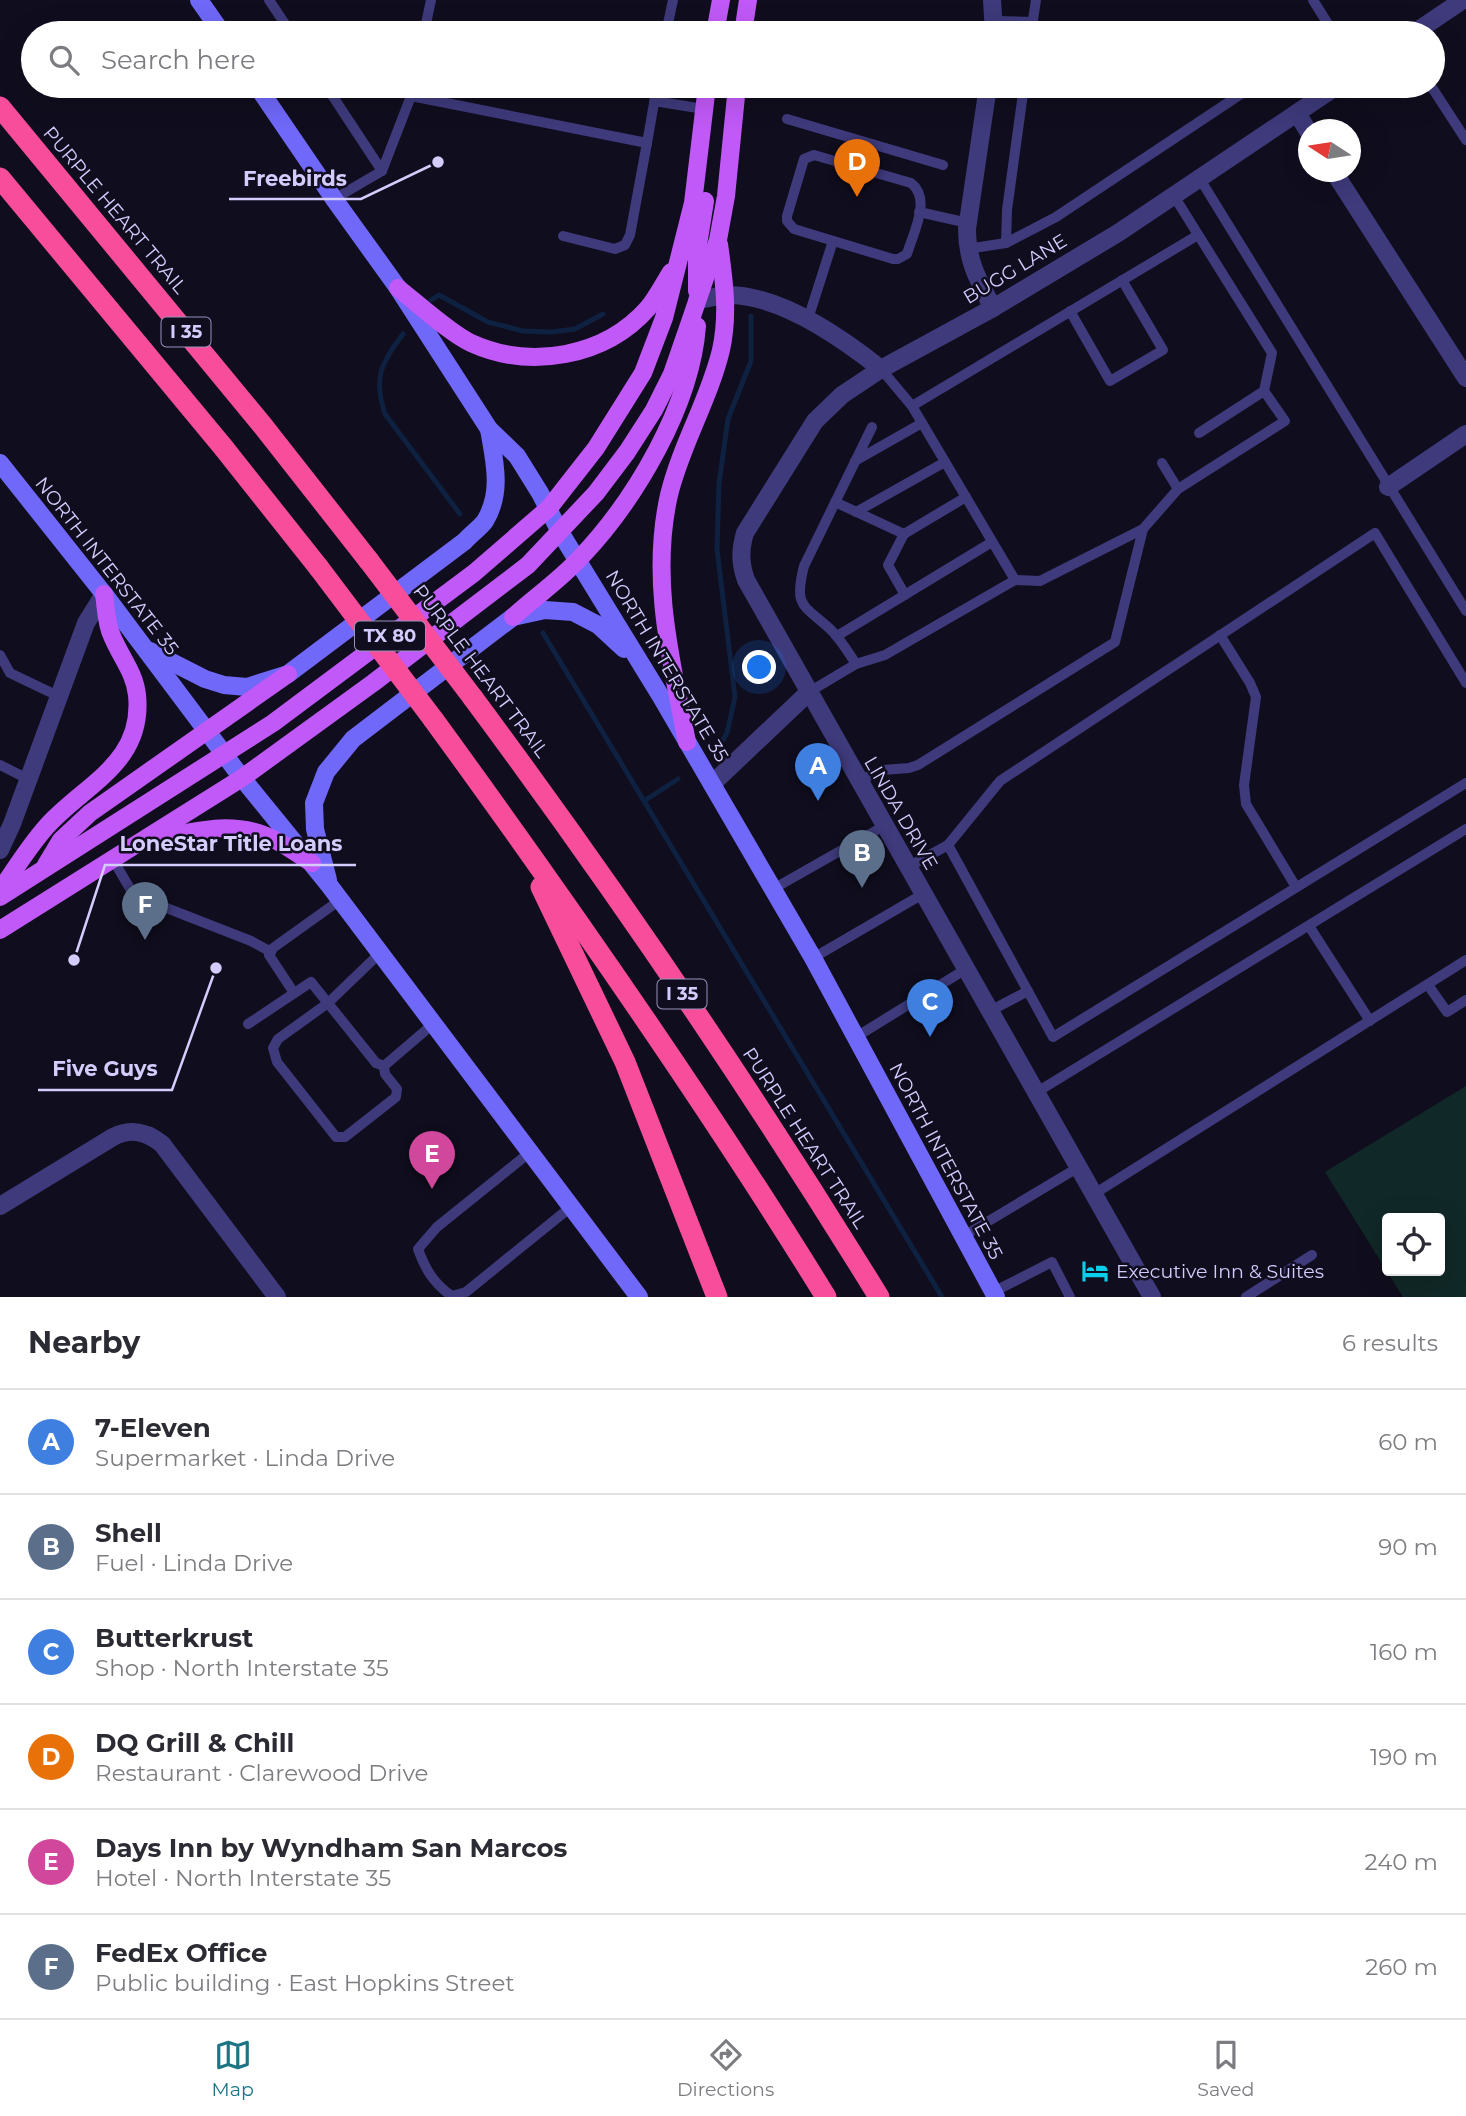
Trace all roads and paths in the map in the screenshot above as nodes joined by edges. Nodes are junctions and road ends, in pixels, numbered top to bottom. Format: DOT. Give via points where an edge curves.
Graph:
graph roads {
  1 [pos="199,0"];
  2 [pos="269,0"];
  3 [pos="431,0"];
  4 [pos="673,0"];
  5 [pos="721,0"];
  6 [pos="748,0"];
  7 [pos="992,0"];
  8 [pos="1036,0"];
  9 [pos="1313,0"];
  10 [pos="1463,0"];
  11 [pos="214,21"];
  12 [pos="283,21"];
  13 [pos="427,21"];
  14 [pos="669,21"];
  15 [pos="717,21"];
  16 [pos="745,21"];
  17 [pos="994,21"];
  18 [pos="1033,21"];
  19 [pos="1326,21"];
  20 [pos="1432,21"];
  21 [pos="265,98"];
  22 [pos="334,98"];
  23 [pos="409,98"];
  24 [pos="444,98"];
  25 [pos="655,98"];
  26 [pos="705,98"];
  27 [pos="717,98"];
  28 [pos="736,98"];
  29 [pos="986,98"];
  30 [pos="1022,98"];
  31 [pos="1235,98"];
  32 [pos="1319,98"];
  33 [pos="1439,98"];
  34 [pos="654,102"];
  35 [pos="0,107"];
  36 [pos="704,109"];
  37 [pos="1297,113"];
  38 [pos="1301,119"];
  39 [pos="787,120"];
  40 [pos="1466,140"];
  41 [pos="647,143"];
  42 [pos="943,165"];
  43 [pos="382,172"];
  44 [pos="0,178"];
  45 [pos="1200,179"];
  46 [pos="1340,182"];
  47 [pos="1174,196"];
  48 [pos="334,199"];
  49 [pos="919,212"];
  50 [pos="968,223"];
  51 [pos="1198,235"];
  52 [pos="563,236"];
  53 [pos="718,240"];
  54 [pos="833,241"];
  55 [pos="1006,243"];
  56 [pos="967,248"];
  57 [pos="681,257"];
  58 [pos="1122,280"];
  59 [pos="398,288"];
  60 [pos="726,295"];
  61 [pos="697,300"];
  62 [pos="993,308"];
  63 [pos="1070,311"];
  64 [pos="808,319"];
  65 [pos="881,369"];
  66 [pos="1466,378"];
  67 [pos="1265,391"];
  68 [pos="912,406"];
  69 [pos="922,423"];
  70 [pos="872,427"];
  71 [pos="489,429"];
  72 [pos="1199,433"];
  73 [pos="1466,434"];
  74 [pos="855,461"];
  75 [pos="945,462"];
  76 [pos="0,463"];
  77 [pos="1162,463"];
  78 [pos="1388,487"];
  79 [pos="1178,489"];
  80 [pos="965,497"];
  81 [pos="835,502"];
  82 [pos="549,509"];
  83 [pos="856,512"];
  84 [pos="1143,529"];
  85 [pos="560,532"];
  86 [pos="904,534"];
  87 [pos="992,542"];
  88 [pos="579,560"];
  89 [pos="1015,580"];
  90 [pos="104,594"];
  91 [pos="905,595"];
  92 [pos="1466,611"];
  93 [pos="513,617"];
  94 [pos="1220,635"];
  95 [pos="837,636"];
  96 [pos="147,650"];
  97 [pos="0,655"];
  98 [pos="639,663"];
  99 [pos="856,664"];
  100 [pos="5,670"];
  101 [pos="288,674"];
  102 [pos="1466,683"];
  103 [pos="809,692"];
  104 [pos="58,696"];
  105 [pos="207,733"];
  106 [pos="687,742"];
  107 [pos="224,755"];
  108 [pos="0,765"];
  109 [pos="242,778"];
  110 [pos="28,779"];
  111 [pos="858,781"];
  112 [pos="1466,783"];
  113 [pos="712,784"];
  114 [pos="6,822"];
  115 [pos="884,826"];
  116 [pos="1466,829"];
  117 [pos="515,831"];
  118 [pos="135,844"];
  119 [pos="948,845"];
  120 [pos="0,850"];
  121 [pos="112,858"];
  122 [pos="312,863"];
  123 [pos="908,867"];
  124 [pos="43,869"];
  125 [pos="329,885"];
  126 [pos="1296,887"];
  127 [pos="773,889"];
  128 [pos="0,891"];
  129 [pos="923,894"];
  130 [pos="0,897"];
  131 [pos="340,900"];
  132 [pos="0,912"];
  133 [pos="1309,926"];
  134 [pos="0,929"];
  135 [pos="271,953"];
  136 [pos="380,953"];
  137 [pos="813,958"];
  138 [pos="1466,960"];
  139 [pos="966,969"];
  140 [pos="1428,985"];
  141 [pos="1028,992"];
  142 [pos="294,993"];
  143 [pos="1466,1000"];
  144 [pos="328,1003"];
  145 [pos="990,1011"];
  146 [pos="1370,1021"];
  147 [pos="248,1024"];
  148 [pos="433,1024"];
  149 [pos="856,1037"];
  150 [pos="384,1066"];
  151 [pos="1037,1092"];
  152 [pos="529,1153"];
  153 [pos="1079,1167"];
  154 [pos="1094,1194"];
  155 [pos="0,1206"];
  156 [pos="572,1206"];
  157 [pos="962,1237"];
  158 [pos="1312,1255"];
  159 [pos="994,1294"];
  160 [pos="276,1297"];
  161 [pos="639,1297"];
  162 [pos="717,1297"];
  163 [pos="826,1297"];
  164 [pos="879,1297"];
  165 [pos="1070,1297"];
  166 [pos="1152,1297"];
  167 [pos="1246,1297"];
  1 -- 11 [label="main road"];
  2 -- 12 [label="lane"];
  3 -- 13 [label="lane"];
  4 -- 14 [label="lane"];
  5 -- 15 [label="main road"];
  6 -- 16 [label="main road"];
  7 -- 17 [label="street"];
  8 -- 18 [label="lane"];
  9 -- 19 [label="lane"];
  10 -- 20 [label="street"];
  21 -- 48 [label="main road, NORTH INTERSTATE 35"];
  22 -- 43 [label="lane"];
  23 -- 43 [label="lane"];
  24 -- 41 [label="lane"];
  25 -- 34 [label="lane"];
  26 -- 36 [label="main road, TX 80"];
  27 -- 61 [label="main road" via="697,251"];
  28 -- 53 [label="main road, TX 80"];
  29 -- 50 [label="street"];
  30 -- 55 [label="lane"];
  31 -- 55 [label="lane" via="1056,217"];
  32 -- 37 [label="street, BUGG LANE"];
  33 -- 40 [label="lane"];
  34 -- 36 [label="lane"];
  34 -- 41 [label="lane"];
  35 -- 164 [label="highway, PURPLE HEART TRAIL / I 35, bridge" via="255,416 473,698 600,872"];
  36 -- 57 [label="main road, TX 80" via="693,203"];
  37 -- 38 [label="street"];
  37 -- 45 [label="street, BUGG LANE"];
  39 -- 42 [label="lane"];
  41 -- 52 [label="lane" via="625,245 615,249"];
  43 -- 48 [label="lane"];
  44 -- 117 [label="highway, I 35, bridge" via="223,447"];
  45 -- 47 [label="street, BUGG LANE"];
  45 -- 78 [label="lane"];
  46 -- 66 [label="street"];
  47 -- 51 [label="lane"];
  47 -- 62 [label="street, BUGG LANE"];
  48 -- 59 [label="main road, NORTH INTERSTATE 35"];
  49 -- 50 [label="lane"];
  49 -- 54 [label="lane" via="906,254 898,259"];
  49 -- 54 [label="lane" via="921,198 911,183 814,155 804,159 787,221 794,229"];
  50 -- 56 [label="street"];
  51 -- 58 [label="lane"];
  51 -- 67 [label="lane" via="1272,353"];
  53 -- 60 [label="main road"];
  53 -- 61 [label="main road, TX 80"];
  54 -- 64 [label="lane"];
  55 -- 56 [label="lane"];
  56 -- 62 [label="street"];
  57 -- 59 [label="main road" via="649,307 625,329 573,353 536,357 497,352 468,342"];
  57 -- 82 [label="main road, TX 80" via="643,373 596,448"];
  58 -- 63 [label="lane"];
  58 -- 63 [label="lane" via="1163,350 1111,381"];
  59 -- 71 [label="main road, NORTH INTERSTATE 35"];
  60 -- 61 [label="street"];
  60 -- 64 [label="street"];
  60 -- 106 [label="main road" via="721,351 677,467 660,553 667,642"];
  61 -- 85 [label="main road, TX 80" via="672,374 654,410 596,493"];
  61 -- 88 [label="main road" via="692,359 668,425 622,509"];
  62 -- 65 [label="street, BUGG LANE"];
  63 -- 68 [label="lane"];
  64 -- 65 [label="street"];
  65 -- 68 [label="lane"];
  65 -- 103 [label="street, LINDA DRIVE" via="842,395 815,421 741,548 746,580"];
  67 -- 72 [label="lane"];
  67 -- 79 [label="lane" via="1285,421"];
  68 -- 69 [label="lane"];
  69 -- 74 [label="lane"];
  69 -- 75 [label="lane"];
  70 -- 74 [label="lane"];
  71 -- 82 [label="main road, NORTH INTERSTATE 35" via="517,456"];
  71 -- 101 [label="main road" via="496,476 485,520 465,541"];
  73 -- 78 [label="street"];
  74 -- 81 [label="lane"];
  75 -- 80 [label="lane"];
  75 -- 83 [label="lane"];
  76 -- 90 [label="main road, NORTH INTERSTATE 35"];
  77 -- 79 [label="lane"];
  78 -- 92 [label="lane"];
  79 -- 84 [label="lane"];
  80 -- 86 [label="lane"];
  80 -- 87 [label="lane"];
  81 -- 83 [label="lane"];
  81 -- 95 [label="lane" via="800,582 805,609"];
  82 -- 85 [label="main road, NORTH INTERSTATE 35"];
  82 -- 107 [label="main road, TX 80" via="474,573"];
  83 -- 86 [label="lane"];
  84 -- 89 [label="lane" via="1040,580"];
  84 -- 111 [label="lane" via="1115,642 919,765 883,770"];
  85 -- 88 [label="main road, NORTH INTERSTATE 35"];
  85 -- 109 [label="main road, TX 80" via="528,565"];
  86 -- 91 [label="lane" via="888,565"];
  87 -- 89 [label="lane"];
  87 -- 91 [label="lane"];
  88 -- 93 [label="main road"];
  88 -- 98 [label="main road, NORTH INTERSTATE 35"];
  89 -- 99 [label="lane" via="885,655"];
  90 -- 96 [label="main road, NORTH INTERSTATE 35"];
  90 -- 104 [label="street" via="86,623"];
  90 -- 128 [label="main road" via="111,634 129,667 137,695 129,746 114,768 46,827"];
  91 -- 95 [label="lane"];
  93 -- 98 [label="main road" via="545,610 573,612 598,625"];
  93 -- 125 [label="main road" via="353,738 326,772 314,803 315,829"];
  94 -- 102 [label="lane" via="1375,533"];
  94 -- 119 [label="lane" via="1000,781"];
  94 -- 126 [label="lane" via="1255,697 1244,785 1246,803"];
  95 -- 99 [label="lane"];
  96 -- 101 [label="main road" via="224,685 247,687"];
  96 -- 105 [label="main road, NORTH INTERSTATE 35"];
  97 -- 100 [label="lane"];
  98 -- 106 [label="main road, NORTH INTERSTATE 35"];
  99 -- 103 [label="lane"];
  100 -- 104 [label="lane"];
  101 -- 105 [label="main road"];
  103 -- 111 [label="street, LINDA DRIVE"];
  103 -- 113 [label="street"];
  104 -- 110 [label="street"];
  105 -- 107 [label="main road, NORTH INTERSTATE 35"];
  105 -- 124 [label="main road" via="90,813 61,840"];
  106 -- 113 [label="main road, NORTH INTERSTATE 35"];
  107 -- 109 [label="main road, NORTH INTERSTATE 35"];
  107 -- 124 [label="main road, TX 80"];
  108 -- 110 [label="lane"];
  109 -- 118 [label="main road, TX 80"];
  109 -- 122 [label="main road, NORTH INTERSTATE 35"];
  110 -- 114 [label="street"];
  111 -- 115 [label="street, LINDA DRIVE"];
  112 -- 126 [label="lane"];
  113 -- 127 [label="main road, NORTH INTERSTATE 35"];
  114 -- 120 [label="street"];
  115 -- 123 [label="street, LINDA DRIVE"];
  115 -- 127 [label="lane"];
  116 -- 133 [label="lane"];
  117 -- 162 [label="highway" via="625,1062"];
  117 -- 163 [label="highway, I 35" via="727,1140"];
  118 -- 121 [label="main road, TX 80"];
  118 -- 122 [label="main road" via="209,827 232,828 276,840"];
  119 -- 123 [label="lane"];
  119 -- 141 [label="lane"];
  121 -- 134 [label="main road, TX 80"];
  121 -- 135 [label="lane" via="132,892 141,898"];
  122 -- 125 [label="main road, NORTH INTERSTATE 35"];
  123 -- 129 [label="street, LINDA DRIVE"];
  124 -- 130 [label="main road, TX 80"];
  124 -- 132 [label="main road"];
  125 -- 131 [label="main road, NORTH INTERSTATE 35"];
  126 -- 141 [label="lane" via="1054,1037"];
  127 -- 137 [label="main road, NORTH INTERSTATE 35"];
  129 -- 137 [label="lane"];
  129 -- 139 [label="street, LINDA DRIVE"];
  131 -- 135 [label="lane"];
  131 -- 136 [label="main road, NORTH INTERSTATE 35"];
  133 -- 146 [label="lane"];
  133 -- 151 [label="lane"];
  135 -- 142 [label="lane"];
  136 -- 144 [label="lane"];
  136 -- 148 [label="main road, NORTH INTERSTATE 35"];
  137 -- 149 [label="main road, NORTH INTERSTATE 35"];
  138 -- 140 [label="lane"];
  139 -- 145 [label="street, LINDA DRIVE"];
  139 -- 149 [label="lane"];
  140 -- 143 [label="lane" via="1447,1012"];
  140 -- 146 [label="lane"];
  141 -- 145 [label="lane"];
  142 -- 144 [label="lane" via="311,982"];
  142 -- 147 [label="lane"];
  144 -- 150 [label="lane" via="376,1063"];
  144 -- 150 [label="lane" via="278,1039 273,1048 277,1062 336,1137 345,1137 396,1097 397,1089"];
  145 -- 151 [label="street, LINDA DRIVE"];
  146 -- 154 [label="lane"];
  148 -- 150 [label="lane"];
  148 -- 152 [label="main road, NORTH INTERSTATE 35"];
  149 -- 157 [label="main road, NORTH INTERSTATE 35"];
  151 -- 153 [label="street, LINDA DRIVE"];
  152 -- 156 [label="main road, NORTH INTERSTATE 35"];
  152 -- 156 [label="lane" via="437,1227 418,1249 441,1289 452,1296 466,1292"];
  153 -- 154 [label="street, LINDA DRIVE"];
  153 -- 157 [label="lane"];
  154 -- 166 [label="street, LINDA DRIVE"];
  155 -- 160 [label="street" via="113,1137 125,1131 140,1132 162,1144"];
  156 -- 161 [label="main road, NORTH INTERSTATE 35"];
  157 -- 159 [label="main road, NORTH INTERSTATE 35"];
  158 -- 167 [label="lane"];
  159 -- 165 [label="lane" via="1052,1262"];
}
